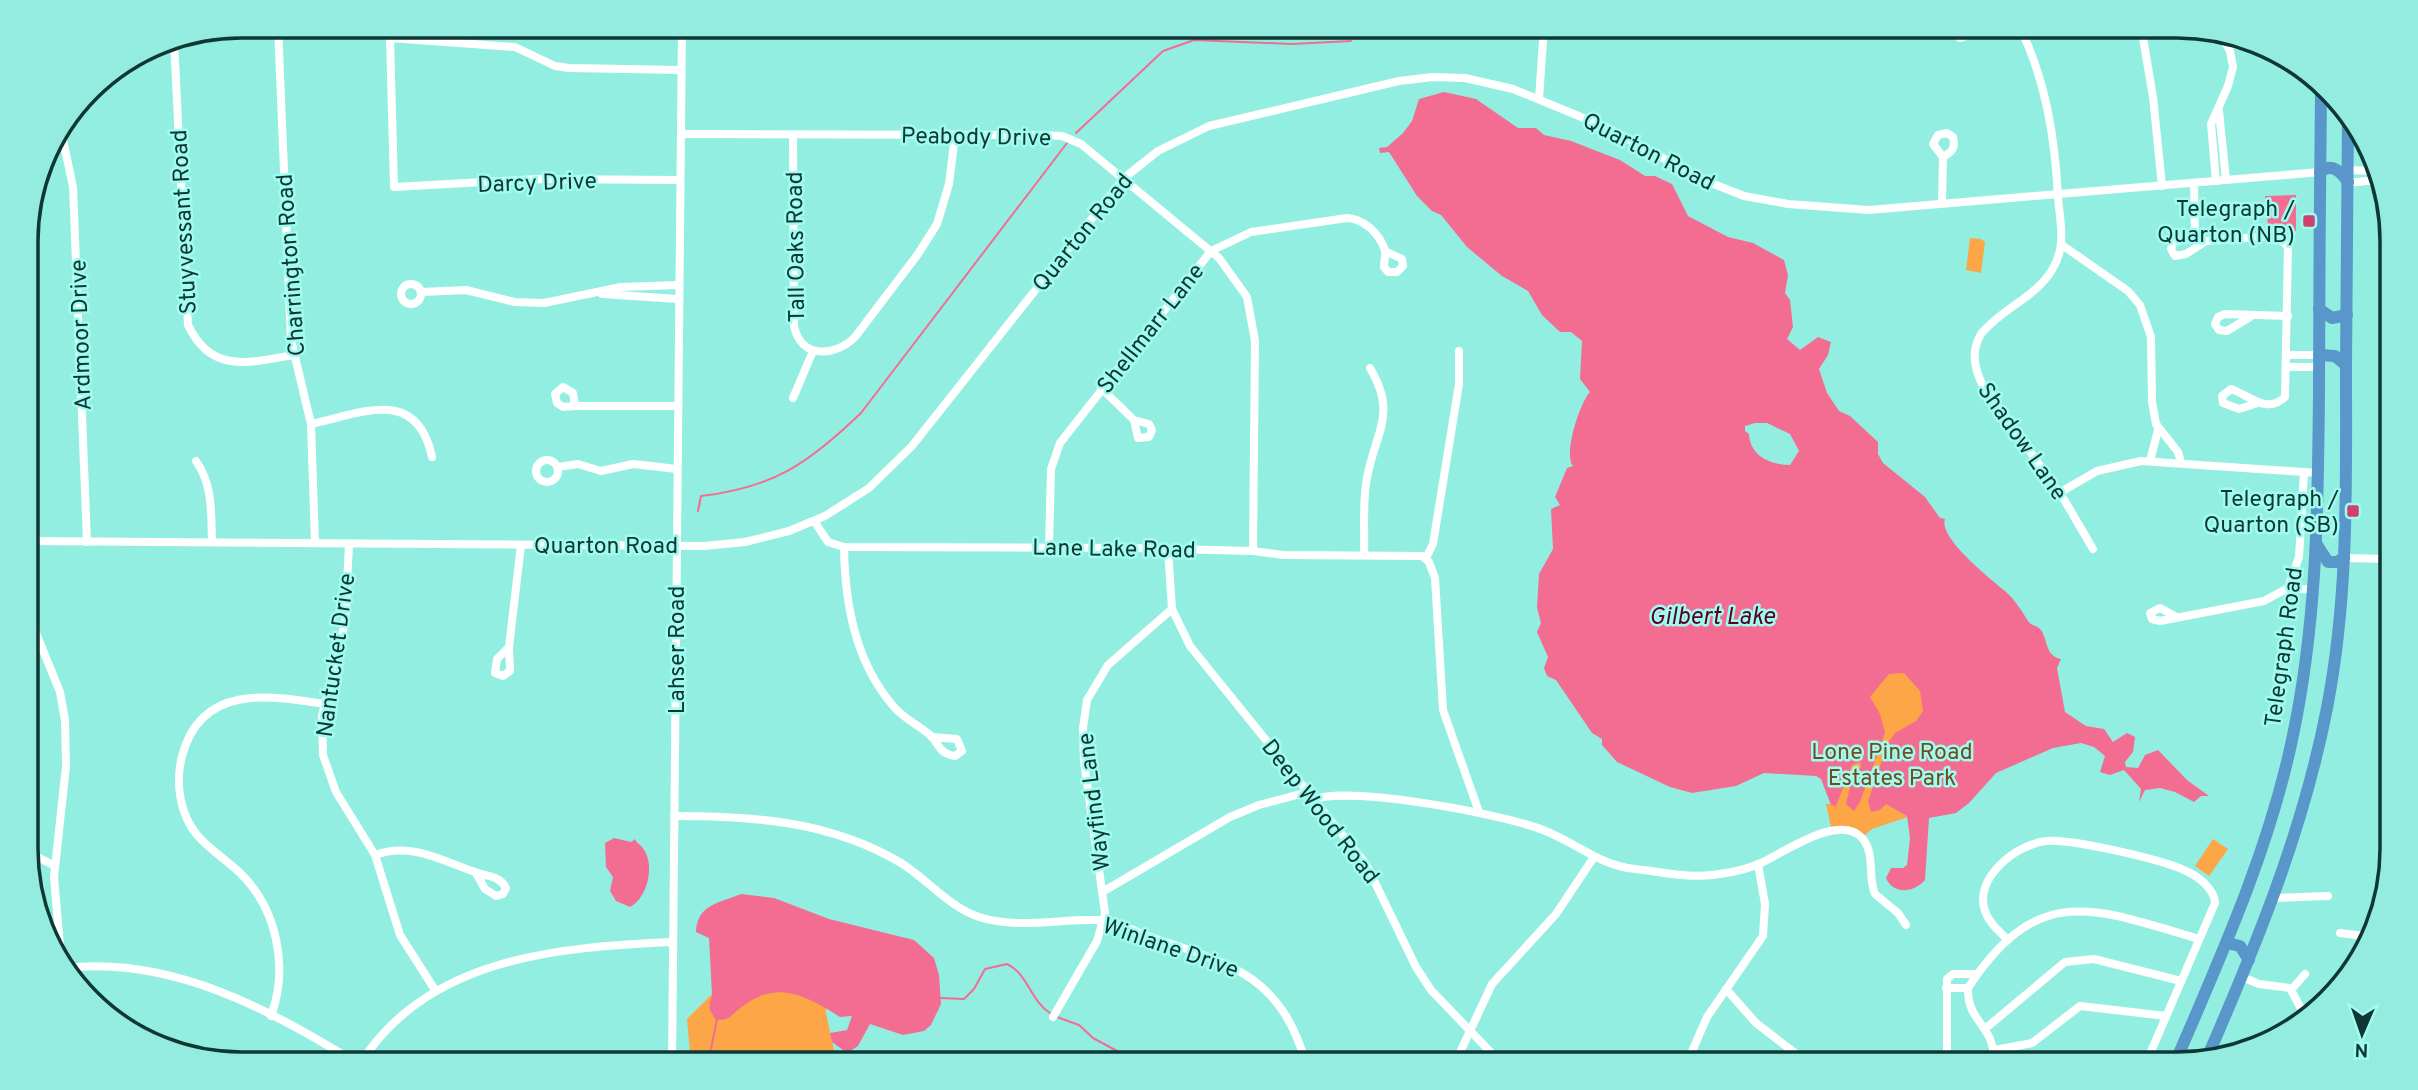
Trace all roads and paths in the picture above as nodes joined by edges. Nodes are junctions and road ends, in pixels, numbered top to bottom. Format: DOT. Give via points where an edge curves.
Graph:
graph roads {
  1 [pos="279,39"];
  2 [pos="390,39"];
  3 [pos="404,39"];
  4 [pos="682,39"];
  5 [pos="1543,39"];
  6 [pos="2023,39"];
  7 [pos="2143,39"];
  8 [pos="2227,45"];
  9 [pos="174,50"];
  10 [pos="681,69"];
  11 [pos="2320,98"];
  12 [pos="1539,99"];
  13 [pos="2219,111"];
  14 [pos="681,134"];
  15 [pos="2348,134"];
  16 [pos="793,135"];
  17 [pos="955,135"];
  18 [pos="64,143"];
  19 [pos="1942,157"];
  20 [pos="2320,172"];
  21 [pos="2367,172"];
  22 [pos="2348,176"];
  23 [pos="1124,178"];
  24 [pos="2369,179"];
  25 [pos="680,180"];
  26 [pos="2226,180"];
  27 [pos="2216,181"];
  28 [pos="2194,183"];
  29 [pos="2162,186"];
  30 [pos="2058,194"];
  31 [pos="1942,204"];
  32 [pos="2195,239"];
  33 [pos="2206,241"];
  34 [pos="2062,245"];
  35 [pos="1212,251"];
  36 [pos="1385,251"];
  37 [pos="679,285"];
  38 [pos="421,292"];
  39 [pos="599,294"];
  40 [pos="679,299"];
  41 [pos="2319,309"];
  42 [pos="2347,315"];
  43 [pos="2288,316"];
  44 [pos="2250,317"];
  45 [pos="813,351"];
  46 [pos="1460,351"];
  47 [pos="293,355"];
  48 [pos="2288,355"];
  49 [pos="2319,361"];
  50 [pos="2346,365"];
  51 [pos="2288,367"];
  52 [pos="1370,368"];
  53 [pos="1101,388"];
  54 [pos="793,398"];
  55 [pos="2255,404"];
  56 [pos="575,406"];
  57 [pos="678,406"];
  58 [pos="1134,420"];
  59 [pos="311,424"];
  60 [pos="2158,430"];
  61 [pos="432,457"];
  62 [pos="196,461"];
  63 [pos="2150,461"];
  64 [pos="2180,462"];
  65 [pos="558,467"];
  66 [pos="677,469"];
  67 [pos="2304,472"];
  68 [pos="2318,473"];
  69 [pos="2059,493"];
  70 [pos="814,521"];
  71 [pos="86,541"];
  72 [pos="39,542"];
  73 [pos="212,542"];
  74 [pos="315,543"];
  75 [pos="349,544"];
  76 [pos="521,545"];
  77 [pos="2317,545"];
  78 [pos="677,546"];
  79 [pos="844,547"];
  80 [pos="1049,547"];
  81 [pos="1168,549"];
  82 [pos="2093,549"];
  83 [pos="1253,551"];
  84 [pos="1364,555"];
  85 [pos="1426,558"];
  86 [pos="2344,558"];
  87 [pos="2380,559"];
  88 [pos="2288,588"];
  89 [pos="2315,590"];
  90 [pos="1172,609"];
  91 [pos="2175,616"];
  92 [pos="39,640"];
  93 [pos="509,647"];
  94 [pos="325,704"];
  95 [pos="932,737"];
  96 [pos="1311,795"];
  97 [pos="1479,812"];
  98 [pos="674,816"];
  99 [pos="375,855"];
  100 [pos="1594,857"];
  101 [pos="39,858"];
  102 [pos="1758,864"];
  103 [pos="55,866"];
  104 [pos="476,873"];
  105 [pos="1104,891"];
  106 [pos="2328,896"];
  107 [pos="2275,898"];
  108 [pos="1104,921"];
  109 [pos="1906,925"];
  110 [pos="2340,933"];
  111 [pos="58,934"];
  112 [pos="2359,935"];
  113 [pos="2199,939"];
  114 [pos="2008,940"];
  115 [pos="673,943"];
  116 [pos="2227,943"];
  117 [pos="2249,960"];
  118 [pos="77,967"];
  119 [pos="1977,974"];
  120 [pos="2305,974"];
  121 [pos="2242,977"];
  122 [pos="2182,981"];
  123 [pos="1947,988"];
  124 [pos="1968,988"];
  125 [pos="1726,989"];
  126 [pos="2292,989"];
  127 [pos="435,990"];
  128 [pos="2301,1008"];
  129 [pos="271,1016"];
  130 [pos="2166,1016"];
  131 [pos="1053,1017"];
  132 [pos="1986,1028"];
  133 [pos="1469,1032"];
  134 [pos="2211,1049"];
  135 [pos="1995,1050"];
  136 [pos="1302,1051"];
  137 [pos="1460,1051"];
  138 [pos="1489,1051"];
  139 [pos="1692,1051"];
  140 [pos="1793,1051"];
  141 [pos="1947,1051"];
  142 [pos="2151,1051"];
  143 [pos="2180,1051"];
  144 [pos="337,1052"];
  145 [pos="368,1052"];
  146 [pos="673,1052"];
  1 -- 47 [label="street, Charrington Road"];
  2 -- 25 [label="street, Darcy Drive" via="394,187 539,179"];
  3 -- 10 [label="street, Darcy Drive" via="516,47 569,68"];
  4 -- 10 [label="street, Lahser Road"];
  5 -- 12 [label="street"];
  6 -- 30 [label="street" via="2048,110"];
  7 -- 29 [label="street"];
  8 -- 13 [label="street" via="2232,67"];
  9 -- 47 [label="street, Stuyvessant Road" via="188,325 205,351 223,360 248,362"];
  10 -- 14 [label="street, Lahser Road"];
  11 -- 20 [label="highway, Telegraph Road"];
  12 -- 23 [label="street, Quarton Road" via="1465,78 1399,80 1209,126 1158,150"];
  12 -- 31 [label="street, Quarton Road" via="1750,198 1855,210"];
  13 -- 26 [label="street"];
  13 -- 27 [label="street" via="2211,124"];
  14 -- 16 [label="street, Peabody Drive"];
  14 -- 25 [label="street, Lahser Road"];
  15 -- 22 [label="highway"];
  16 -- 17 [label="street, Peabody Drive"];
  16 -- 45 [label="street, Tall Oaks Road" via="793,326 802,343"];
  17 -- 23 [label="street, Peabody Drive" via="1062,136 1081,144"];
  17 -- 45 [label="street" via="946,200 918,254 847,346 829,353"];
  18 -- 71 [label="street, Ardmoor Drive" via="74,187"];
  19 -- 31 [label="street"];
  20 -- 22 [label="highway" via="2336,169"];
  20 -- 26 [label="street, Quarton Road"];
  20 -- 41 [label="highway, Telegraph Road"];
  21 -- 22 [label="street"];
  22 -- 24 [label="street"];
  22 -- 42 [label="highway"];
  23 -- 35 [label="street, Peabody Drive"];
  23 -- 70 [label="street, Quarton Road" via="912,446 869,488"];
  25 -- 37 [label="street, Lahser Road"];
  26 -- 27 [label="street, Quarton Road"];
  27 -- 28 [label="street, Quarton Road"];
  28 -- 29 [label="street, Quarton Road"];
  28 -- 32 [label="street"];
  29 -- 30 [label="street, Quarton Road"];
  30 -- 31 [label="street, Quarton Road"];
  30 -- 34 [label="street"];
  32 -- 33 [label="street"];
  32 -- 33 [label="street" via="2175,240 2172,253 2181,256"];
  33 -- 43 [label="street" via="2275,236 2285,242 2289,252"];
  34 -- 60 [label="street" via="2140,304 2151,337 2152,402"];
  34 -- 69 [label="street, Shadow Lane" via="2040,285 1981,334 1974,358 1982,384"];
  35 -- 36 [label="street, Shellmarr Lane" via="1251,232 1347,218 1369,226"];
  35 -- 53 [label="street, Shellmarr Lane"];
  35 -- 83 [label="street, Peabody Drive" via="1242,287 1255,331"];
  37 -- 39 [label="street" via="621,287"];
  37 -- 40 [label="street, Lahser Road"];
  38 -- 39 [label="street" via="466,290 535,303"];
  39 -- 40 [label="street"];
  40 -- 57 [label="street, Lahser Road"];
  41 -- 42 [label="highway" via="2332,318"];
  41 -- 49 [label="highway, Telegraph Road"];
  42 -- 50 [label="highway"];
  43 -- 44 [label="street"];
  43 -- 48 [label="street"];
  45 -- 54 [label="street"];
  46 -- 85 [label="street" via="1452,430 1435,533"];
  47 -- 59 [label="street, Charrington Road"];
  48 -- 49 [label="street"];
  48 -- 51 [label="street"];
  49 -- 50 [label="highway" via="2335,356"];
  49 -- 51 [label="street"];
  49 -- 68 [label="highway, Telegraph Road"];
  50 -- 86 [label="highway"];
  51 -- 55 [label="street" via="2288,391 2282,401"];
  52 -- 84 [label="street" via="1382,392 1385,416 1366,478"];
  53 -- 58 [label="street"];
  53 -- 80 [label="street, Shellmarr Lane" via="1054,456"];
  56 -- 57 [label="street"];
  57 -- 66 [label="street, Lahser Road"];
  59 -- 61 [label="street" via="398,410 421,426"];
  59 -- 74 [label="street, Charrington Road"];
  60 -- 63 [label="street"];
  60 -- 64 [label="street" via="2178,452"];
  62 -- 73 [label="street" via="209,489"];
  63 -- 64 [label="street"];
  63 -- 69 [label="street" via="2104,468"];
  64 -- 67 [label="street"];
  65 -- 66 [label="street" via="578,464 601,471 633,464"];
  66 -- 78 [label="street, Lahser Road"];
  67 -- 68 [label="street"];
  67 -- 88 [label="street" via="2299,557"];
  68 -- 77 [label="highway, Telegraph Road"];
  69 -- 82 [label="street, Shadow Lane"];
  70 -- 78 [label="street, Quarton Road" via="745,542"];
  70 -- 79 [label="street" via="828,542"];
  71 -- 72 [label="street, Quarton Road"];
  71 -- 73 [label="street, Quarton Road"];
  73 -- 74 [label="street, Quarton Road"];
  74 -- 75 [label="street, Quarton Road"];
  75 -- 76 [label="street, Quarton Road"];
  75 -- 94 [label="street, Nantucket Drive" via="343,632"];
  76 -- 78 [label="street, Quarton Road"];
  76 -- 93 [label="street"];
  77 -- 86 [label="highway" via="2328,562"];
  77 -- 89 [label="highway, Telegraph Road"];
  78 -- 98 [label="street, Lahser Road"];
  79 -- 80 [label="street, Lane Lake Road"];
  79 -- 95 [label="street" via="848,609 864,660 894,708"];
  80 -- 81 [label="street, Lane Lake Road"];
  81 -- 83 [label="street, Lane Lake Road"];
  81 -- 90 [label="street, Deep Wood Road"];
  83 -- 84 [label="street, Lane Lake Road"];
  84 -- 85 [label="street, Lane Lake Road"];
  85 -- 97 [label="street" via="1435,578 1443,710"];
  86 -- 87 [label="street"];
  86 -- 107 [label="highway" via="2327,708 2306,799"];
  88 -- 89 [label="street"];
  88 -- 91 [label="street" via="2264,601"];
  89 -- 116 [label="highway, Telegraph Road" via="2285,770 2258,863"];
  90 -- 96 [label="street, Deep Wood Road" via="1209,673"];
  90 -- 105 [label="street, Wayfind Lane" via="1108,665 1090,691 1085,708 1085,777"];
  92 -- 103 [label="street" via="60,692 65,720 66,766"];
  94 -- 99 [label="street, Nantucket Drive" via="321,737 327,772"];
  94 -- 129 [label="street" via="263,697 227,702 196,725 181,760 180,792 190,824 202,841 250,883 274,928 279,966"];
  96 -- 97 [label="street"];
  96 -- 105 [label="street" via="1259,805 1230,817"];
  96 -- 133 [label="street, Deep Wood Road" via="1375,878 1425,982"];
  97 -- 100 [label="street" via="1545,831"];
  98 -- 108 [label="street, Winlane Drive" via="769,819 836,834 891,857 960,908 988,919"];
  98 -- 115 [label="street, Lahser Road"];
  99 -- 104 [label="street" via="392,850 412,852"];
  99 -- 127 [label="street, Nantucket Drive" via="400,935"];
  100 -- 102 [label="street" via="1627,869 1699,876"];
  100 -- 133 [label="street" via="1556,914 1492,984"];
  101 -- 103 [label="street"];
  102 -- 109 [label="street" via="1824,833 1852,831 1867,846 1875,894"];
  102 -- 125 [label="street" via="1765,904 1763,936"];
  103 -- 111 [label="street"];
  105 -- 108 [label="street, Wayfind Lane"];
  106 -- 107 [label="street"];
  107 -- 117 [label="highway"];
  108 -- 131 [label="street, Wayfind Lane" via="1079,976"];
  108 -- 136 [label="street, Winlane Drive" via="1223,961 1250,975 1286,1016"];
  110 -- 112 [label="street"];
  113 -- 114 [label="street" via="2119,916 2081,911 2040,917"];
  113 -- 114 [label="street" via="2216,899 2192,874 2049,841 2010,856 1986,887 1986,914"];
  113 -- 122 [label="street"];
  114 -- 119 [label="street"];
  115 -- 127 [label="street" via="587,948 530,958 484,969"];
  115 -- 146 [label="street, Lahser Road"];
  116 -- 117 [label="highway" via="2240,946"];
  116 -- 143 [label="highway, Telegraph Road"];
  117 -- 121 [label="highway"];
  118 -- 129 [label="street" via="161,972"];
  119 -- 123 [label="street" via="1953,974 1947,979"];
  119 -- 124 [label="street"];
  120 -- 126 [label="street"];
  121 -- 126 [label="street"];
  121 -- 134 [label="highway"];
  122 -- 130 [label="street"];
  122 -- 132 [label="street" via="2094,959 2065,962"];
  123 -- 124 [label="street"];
  123 -- 141 [label="street"];
  124 -- 132 [label="street" via="1969,1010"];
  125 -- 139 [label="street"];
  125 -- 140 [label="street" via="1756,1023"];
  126 -- 128 [label="street"];
  127 -- 145 [label="street" via="391,1023"];
  129 -- 144 [label="street"];
  130 -- 135 [label="street" via="2080,1006 2032,1044"];
  130 -- 142 [label="street"];
  132 -- 135 [label="street"];
  133 -- 137 [label="street"];
  133 -- 138 [label="street, Deep Wood Road"];
}
